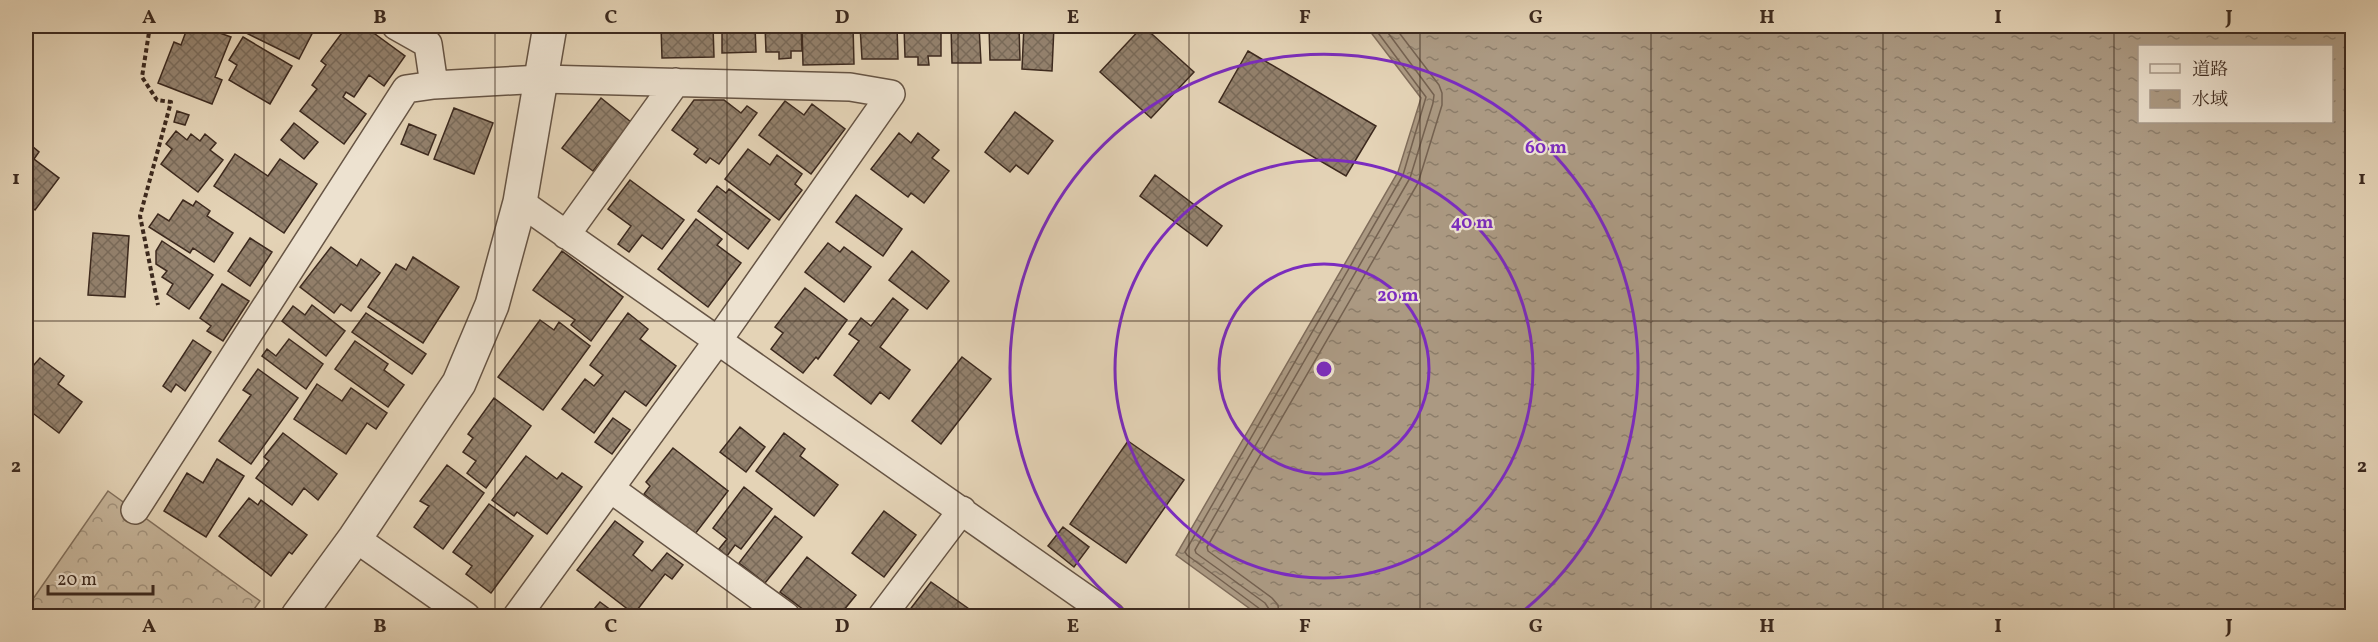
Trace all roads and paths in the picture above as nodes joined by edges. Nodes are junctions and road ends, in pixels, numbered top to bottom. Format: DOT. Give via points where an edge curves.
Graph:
graph roads {
  1 [pos="150,26"];
  2 [pos="396,26"];
  3 [pos="550,26"];
  4 [pos="542,79"];
  5 [pos="676,82"];
  6 [pos="434,85"];
  7 [pos="520,202"];
  8 [pos="566,235"];
  9 [pos="158,305"];
  10 [pos="719,339"];
  11 [pos="611,489"];
  12 [pos="135,510"];
  13 [pos="962,510"];
  14 [pos="355,538"];
  15 [pos="298,616"];
  16 [pos="466,616"];
  17 [pos="517,616"];
  18 [pos="786,616"];
  19 [pos="882,616"];
  20 [pos="1111,616"];
  1 -- 9 [label="path" via="142,77 157,100 171,102 140,216"];
  2 -- 6 [label="street" via="428,44"];
  3 -- 4 [label="street"];
  4 -- 5 [label="street"];
  4 -- 6 [label="street"];
  4 -- 7 [label="street"];
  5 -- 8 [label="street"];
  5 -- 10 [label="street" via="850,87 891,94"];
  6 -- 12 [label="street" via="406,89"];
  7 -- 8 [label="street"];
  7 -- 14 [label="street" via="492,305 459,383"];
  8 -- 10 [label="street"];
  10 -- 11 [label="street"];
  10 -- 13 [label="street"];
  11 -- 17 [label="street"];
  11 -- 18 [label="street"];
  13 -- 19 [label="street"];
  13 -- 20 [label="street"];
  14 -- 15 [label="street"];
  14 -- 16 [label="street"];
}
